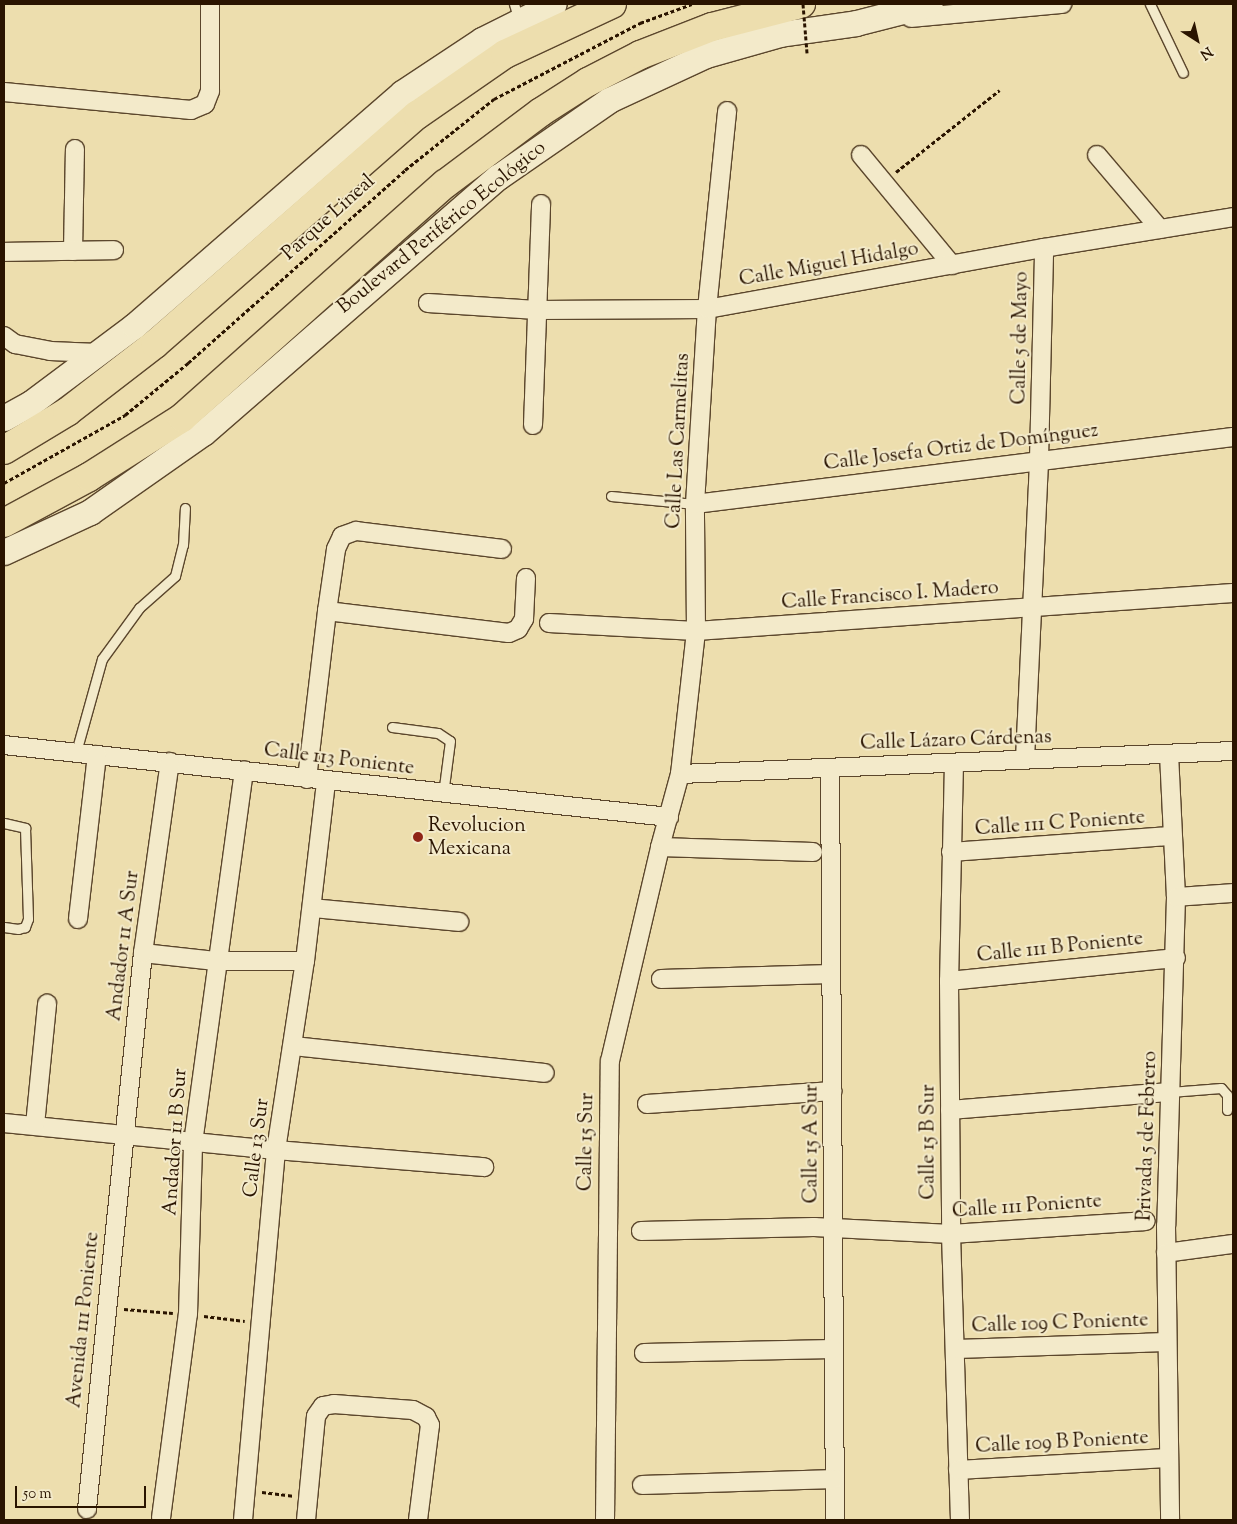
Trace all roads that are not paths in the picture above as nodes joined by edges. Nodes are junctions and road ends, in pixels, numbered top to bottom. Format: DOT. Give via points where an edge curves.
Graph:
graph roads {
  1 [pos="210,4"];
  2 [pos="554,4"];
  3 [pos="612,4"];
  4 [pos="802,4"];
  5 [pos="930,4"];
  6 [pos="1062,4"];
  7 [pos="1150,4"];
  8 [pos="517,12"];
  9 [pos="856,23"];
  10 [pos="1183,73"];
  11 [pos="4,92"];
  12 [pos="727,111"];
  13 [pos="75,149"];
  14 [pos="862,155"];
  15 [pos="1097,155"];
  16 [pos="541,204"];
  17 [pos="1233,217"];
  18 [pos="1160,229"];
  19 [pos="1044,248"];
  20 [pos="114,250"];
  21 [pos="73,251"];
  22 [pos="4,252"];
  23 [pos="952,265"];
  24 [pos="428,303"];
  25 [pos="707,309"];
  26 [pos="537,310"];
  27 [pos="4,336"];
  28 [pos="98,353"];
  29 [pos="4,418"];
  30 [pos="533,425"];
  31 [pos="1233,437"];
  32 [pos="4,450"];
  33 [pos="1039,459"];
  34 [pos="611,496"];
  35 [pos="695,504"];
  36 [pos="185,508"];
  37 [pos="4,523"];
  38 [pos="502,549"];
  39 [pos="4,552"];
  40 [pos="526,578"];
  41 [pos="1233,593"];
  42 [pos="1032,607"];
  43 [pos="327,611"];
  44 [pos="549,623"];
  45 [pos="696,631"];
  46 [pos="392,727"];
  47 [pos="4,744"];
  48 [pos="1233,751"];
  49 [pos="76,752"];
  50 [pos="97,754"];
  51 [pos="1169,754"];
  52 [pos="1025,760"];
  53 [pos="170,762"];
  54 [pos="954,762"];
  55 [pos="830,768"];
  56 [pos="244,770"];
  57 [pos="680,774"];
  58 [pos="307,779"];
  59 [pos="326,782"];
  60 [pos="443,794"];
  61 [pos="669,817"];
  62 [pos="4,823"];
  63 [pos="1171,836"];
  64 [pos="660,847"];
  65 [pos="812,852"];
  66 [pos="951,852"];
  67 [pos="1233,892"];
  68 [pos="1176,897"];
  69 [pos="312,908"];
  70 [pos="78,919"];
  71 [pos="459,922"];
  72 [pos="4,927"];
  73 [pos="143,953"];
  74 [pos="1176,958"];
  75 [pos="216,961"];
  76 [pos="305,961"];
  77 [pos="831,974"];
  78 [pos="661,979"];
  79 [pos="949,981"];
  80 [pos="47,1004"];
  81 [pos="293,1046"];
  82 [pos="545,1073"];
  83 [pos="833,1091"];
  84 [pos="1170,1092"];
  85 [pos="647,1104"];
  86 [pos="950,1110"];
  87 [pos="1227,1110"];
  88 [pos="4,1123"];
  89 [pos="35,1125"];
  90 [pos="125,1134"];
  91 [pos="194,1143"];
  92 [pos="276,1150"];
  93 [pos="484,1167"];
  94 [pos="1146,1221"];
  95 [pos="832,1228"];
  96 [pos="642,1231"];
  97 [pos="951,1234"];
  98 [pos="1233,1244"];
  99 [pos="1166,1253"];
  100 [pos="1165,1342"];
  101 [pos="833,1349"];
  102 [pos="956,1349"];
  103 [pos="644,1353"];
  104 [pos="1167,1458"];
  105 [pos="958,1470"];
  106 [pos="835,1478"];
  107 [pos="642,1485"];
  108 [pos="87,1509"];
  109 [pos="160,1518"];
  110 [pos="243,1520"];
  111 [pos="306,1520"];
  112 [pos="418,1520"];
  113 [pos="605,1520"];
  114 [pos="835,1520"];
  115 [pos="960,1520"];
  116 [pos="1170,1520"];
  1 -- 11 [label="street" via="210,91 205,104 191,110"];
  2 -- 8 [label="street"];
  3 -- 32 [label="highway" via="505,54 417,115 155,344 67,412"];
  4 -- 37 [label="highway, Boulevard Periférico Ecológico" via="712,27 640,55 541,112 445,184 182,418 90,477"];
  5 -- 9 [label="street, Boulevard Periférico Ecológico"];
  6 -- 9 [label="street"];
  7 -- 10 [label="lane"];
  8 -- 28 [label="street" via="402,93 134,326"];
  9 -- 39 [label="street, Boulevard Periférico Ecológico" via="780,34 706,55 609,100 498,177 203,432 90,512"];
  12 -- 25 [label="street, Calle Las Carmelitas"];
  13 -- 21 [label="street"];
  14 -- 23 [label="street"];
  15 -- 18 [label="street"];
  16 -- 26 [label="street"];
  17 -- 18 [label="street, Calle Miguel Hidalgo"];
  18 -- 19 [label="street, Calle Miguel Hidalgo"];
  19 -- 23 [label="street, Calle Miguel Hidalgo"];
  19 -- 33 [label="street, Calle 5 de Mayo"];
  20 -- 21 [label="street"];
  21 -- 22 [label="street"];
  23 -- 25 [label="street, Calle Miguel Hidalgo"];
  24 -- 26 [label="street, Calle Miguel Hidalgo"];
  25 -- 26 [label="street, Calle Miguel Hidalgo"];
  25 -- 35 [label="street, Calle Las Carmelitas"];
  26 -- 30 [label="street"];
  27 -- 28 [label="street" via="15,344 50,351"];
  28 -- 29 [label="street" via="31,403"];
  31 -- 33 [label="street, Calle Josefa Ortiz de Domínguez"];
  33 -- 35 [label="street, Calle Josefa Ortiz de Domínguez"];
  33 -- 42 [label="street, Calle 5 de Mayo"];
  34 -- 35 [label="lane"];
  35 -- 45 [label="street, Calle Las Carmelitas"];
  36 -- 49 [label="lane" via="183,545 175,576 140,608 102,659"];
  38 -- 43 [label="street" via="356,531 342,536 336,549"];
  40 -- 43 [label="street" via="524,619 518,629 509,633"];
  41 -- 42 [label="street, Calle Francisco I. Madero"];
  42 -- 45 [label="street, Calle Francisco I. Madero"];
  42 -- 52 [label="street, Calle 5 de Mayo"];
  43 -- 58 [label="street"];
  44 -- 45 [label="street, Calle Francisco I. Madero"];
  45 -- 57 [label="street, Calle Las Carmelitas"];
  46 -- 60 [label="lane" via="438,733 450,741"];
  47 -- 49 [label="street, Calle 113 Poniente"];
  48 -- 51 [label="street, Calle Lázaro Cárdenas"];
  49 -- 50 [label="street, Calle 113 Poniente"];
  50 -- 53 [label="street, Calle 113 Poniente"];
  50 -- 70 [label="street"];
  51 -- 52 [label="street, Calle Lázaro Cárdenas"];
  51 -- 63 [label="street, Privada 5 de Febrero"];
  52 -- 54 [label="street, Calle Lázaro Cárdenas"];
  53 -- 56 [label="street, Calle 113 Poniente"];
  53 -- 73 [label="street, Andador 11 A Sur"];
  54 -- 55 [label="street, Calle Lázaro Cárdenas"];
  54 -- 66 [label="street, Calle 15 B Sur"];
  55 -- 57 [label="street, Calle Lázaro Cárdenas"];
  55 -- 77 [label="street, Calle 15 A Sur"];
  56 -- 58 [label="street, Calle 113 Poniente"];
  56 -- 75 [label="street, Andador 11 B Sur"];
  57 -- 61 [label="street, Calle 15 Sur"];
  58 -- 59 [label="street, Calle 113 Poniente"];
  59 -- 60 [label="street, Calle 113 Poniente"];
  59 -- 69 [label="street, Calle 13 Sur"];
  60 -- 61 [label="street, Calle 113 Poniente"];
  61 -- 64 [label="street, Calle 15 Sur"];
  62 -- 72 [label="lane" via="25,828 28,919 24,927"];
  63 -- 66 [label="street, Calle 111 C Poniente"];
  63 -- 68 [label="street, Privada 5 de Febrero"];
  64 -- 65 [label="street"];
  64 -- 113 [label="street, Calle 15 Sur" via="610,1061"];
  66 -- 79 [label="street, Calle 15 B Sur"];
  67 -- 68 [label="street"];
  68 -- 74 [label="street, Privada 5 de Febrero"];
  69 -- 71 [label="street"];
  69 -- 76 [label="street, Calle 13 Sur"];
  73 -- 75 [label="street"];
  73 -- 90 [label="street, Andador 11 A Sur"];
  74 -- 79 [label="street, Calle 111 B Poniente"];
  74 -- 84 [label="street, Privada 5 de Febrero"];
  75 -- 76 [label="street"];
  75 -- 91 [label="street, Andador 11 B Sur"];
  76 -- 81 [label="street, Calle 13 Sur"];
  77 -- 78 [label="street"];
  77 -- 83 [label="street, Calle 15 A Sur"];
  79 -- 86 [label="street, Calle 15 B Sur"];
  80 -- 89 [label="street"];
  81 -- 82 [label="street"];
  81 -- 92 [label="street, Calle 13 Sur"];
  83 -- 85 [label="street"];
  83 -- 95 [label="street, Calle 15 A Sur"];
  84 -- 86 [label="street"];
  84 -- 87 [label="lane" via="1221,1088 1227,1096"];
  84 -- 99 [label="street, Privada 5 de Febrero"];
  86 -- 97 [label="street, Calle 15 B Sur"];
  88 -- 89 [label="street"];
  89 -- 90 [label="street"];
  90 -- 91 [label="street"];
  90 -- 108 [label="street, Avenida 111 Poniente"];
  91 -- 92 [label="street"];
  91 -- 109 [label="street, Andador 11 B Sur" via="188,1314"];
  92 -- 93 [label="street"];
  92 -- 110 [label="street, Calle 13 Sur"];
  94 -- 97 [label="street, Calle 111 Poniente"];
  95 -- 96 [label="street, Calle 111 Poniente"];
  95 -- 97 [label="street, Calle 111 Poniente"];
  95 -- 101 [label="street, Calle 15 A Sur"];
  97 -- 102 [label="street, Calle 15 B Sur"];
  98 -- 99 [label="street"];
  99 -- 100 [label="street, Privada 5 de Febrero"];
  100 -- 102 [label="street, Calle 109 C Poniente"];
  100 -- 104 [label="street, Privada 5 de Febrero"];
  101 -- 103 [label="street"];
  101 -- 106 [label="street, Calle 15 A Sur"];
  102 -- 105 [label="street, Calle 15 B Sur"];
  104 -- 105 [label="street, Calle 109 B Poniente"];
  104 -- 116 [label="street, Privada 5 de Febrero"];
  105 -- 115 [label="street, Calle 15 B Sur"];
  106 -- 107 [label="street"];
  106 -- 114 [label="street, Calle 15 A Sur"];
  111 -- 112 [label="street" via="316,1416 323,1406 334,1404 413,1410 426,1417 430,1425"];
}
